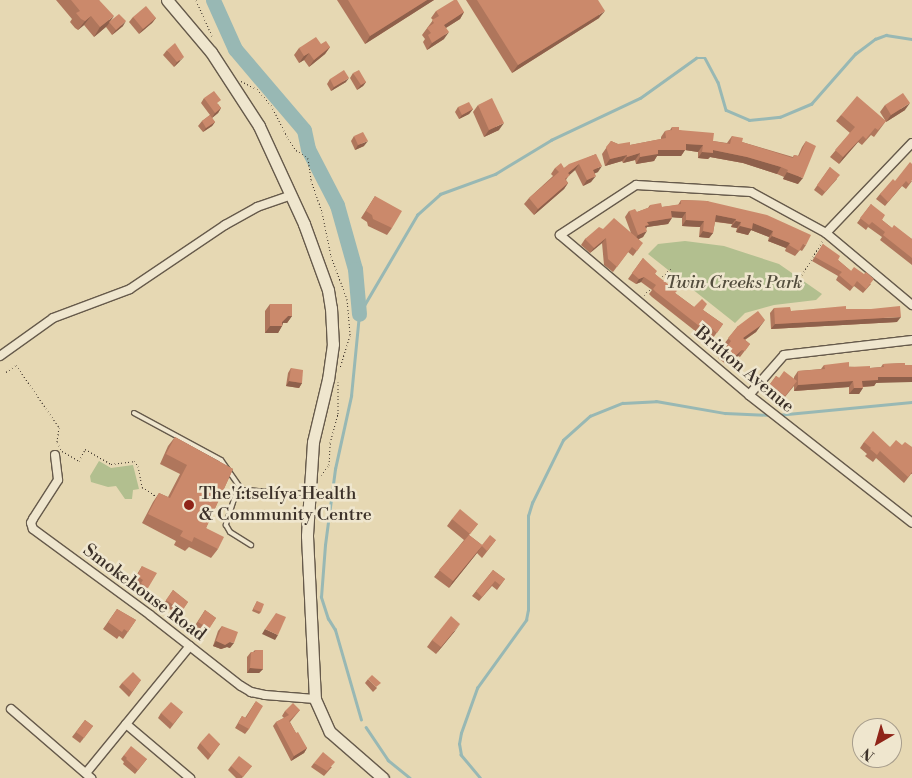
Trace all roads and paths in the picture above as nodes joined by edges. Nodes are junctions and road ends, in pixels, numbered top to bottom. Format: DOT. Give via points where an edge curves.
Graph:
graph roads {
  1 [pos="167,0"];
  2 [pos="912,143"];
  3 [pos="291,195"];
  4 [pos="826,234"];
  5 [pos="672,267"];
  6 [pos="800,278"];
  7 [pos="659,281"];
  8 [pos="652,288"];
  9 [pos="639,302"];
  10 [pos="912,305"];
  11 [pos="912,340"];
  12 [pos="0,356"];
  13 [pos="6,372"];
  14 [pos="749,395"];
  15 [pos="134,413"];
  16 [pos="55,455"];
  17 [pos="238,487"];
  18 [pos="308,494"];
  19 [pos="162,499"];
  20 [pos="912,523"];
  21 [pos="251,545"];
  22 [pos="190,646"];
  23 [pos="315,699"];
  24 [pos="11,709"];
  25 [pos="126,724"];
  26 [pos="88,776"];
  27 [pos="190,778"];
  28 [pos="383,778"];
  1 -- 3 [label="main road" via="196,32 228,77 259,126"];
  2 -- 4 [label="street"];
  3 -- 12 [label="street" via="257,207 226,225 130,289 53,318"];
  3 -- 18 [label="main road" via="321,266 333,324 331,361 313,442"];
  4 -- 6 [label="path"];
  4 -- 9 [label="street, Britton Avenue" via="751,192 636,185 560,235"];
  4 -- 10 [label="street"];
  5 -- 7 [label="path"];
  8 -- 9 [label="path"];
  9 -- 14 [label="street, Britton Avenue"];
  11 -- 14 [label="street" via="784,355"];
  13 -- 19 [label="path" via="16,365 59,427 57,442 62,451 79,461 85,449 111,464 134,461 143,489"];
  14 -- 20 [label="street, Britton Avenue"];
  15 -- 17 [label="lane" via="221,460"];
  16 -- 22 [label="street, Smokehouse Road" via="58,480 31,527"];
  17 -- 18 [label="lane" via="246,491"];
  17 -- 21 [label="lane" via="226,525 230,532"];
  18 -- 23 [label="main road" via="307,580"];
  22 -- 23 [label="street, Smokehouse Road" via="251,692"];
  22 -- 25 [label="street"];
  23 -- 28 [label="main road" via="330,732"];
  24 -- 26 [label="street"];
  25 -- 26 [label="street"];
  25 -- 27 [label="street"];
}
